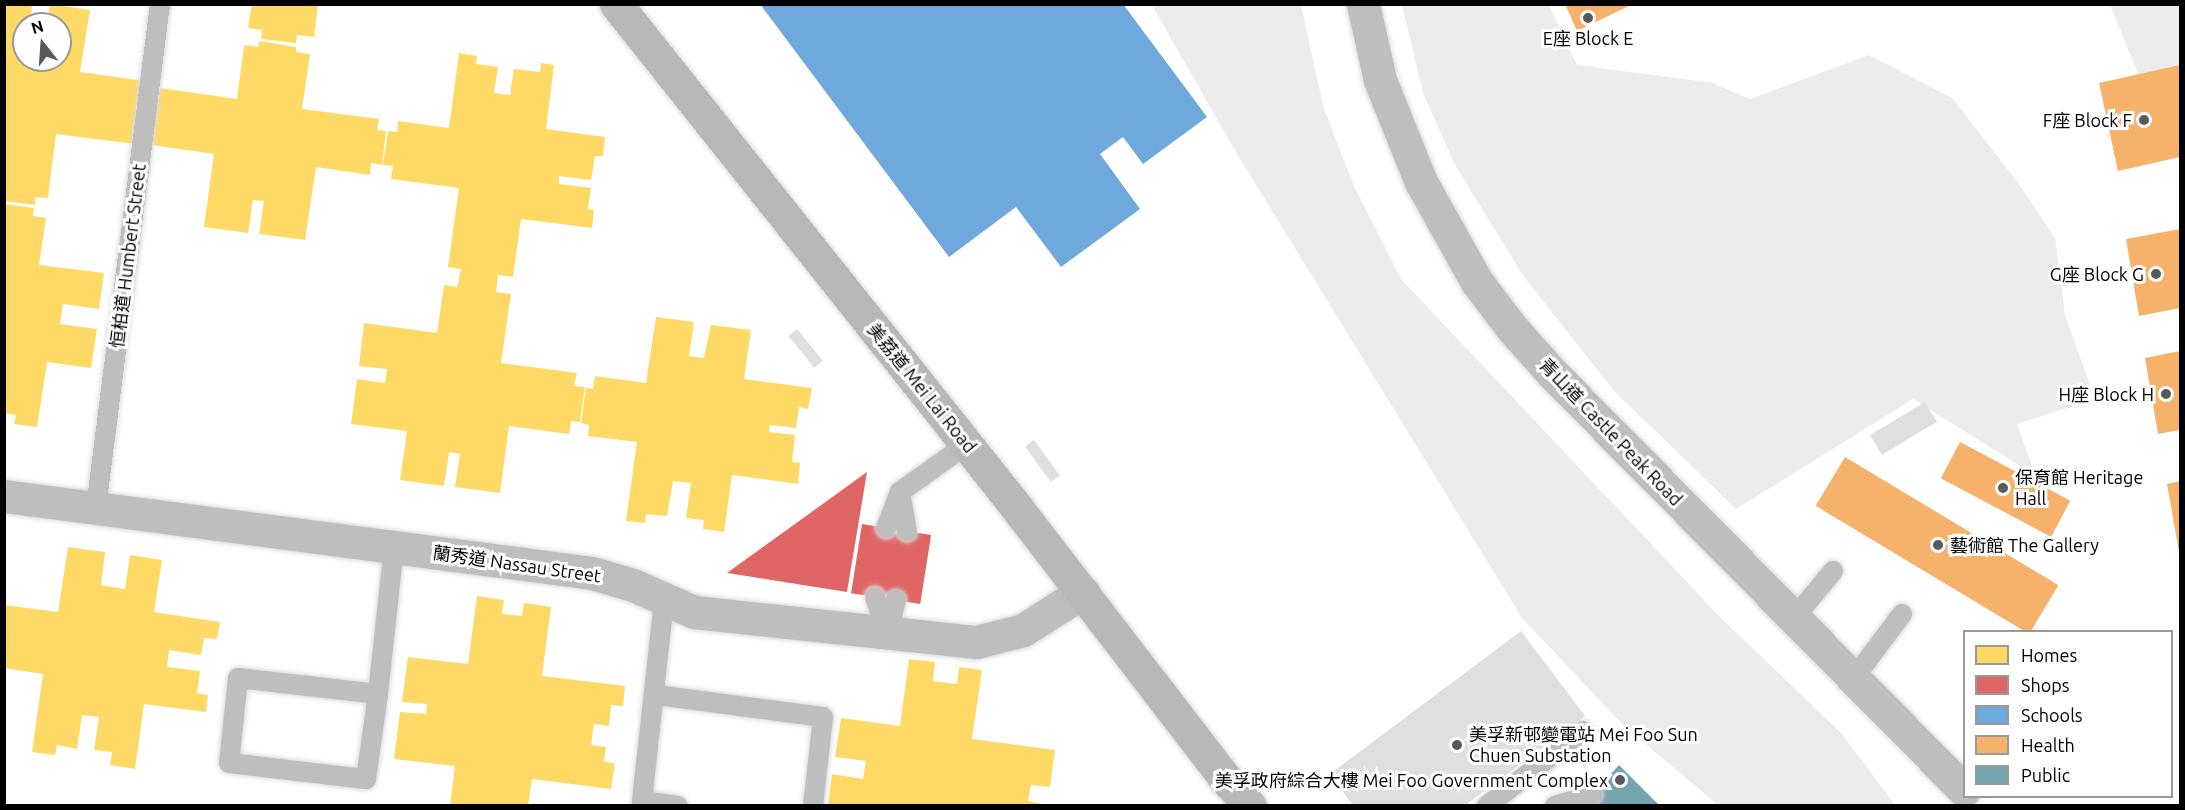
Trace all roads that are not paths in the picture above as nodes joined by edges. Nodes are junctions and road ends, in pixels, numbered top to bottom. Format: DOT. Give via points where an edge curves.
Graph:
graph roads {
  1 [pos="160,4"];
  2 [pos="616,4"];
  3 [pos="1363,4"];
  4 [pos="967,444"];
  5 [pos="900,492"];
  6 [pos="4,496"];
  7 [pos="96,507"];
  8 [pos="886,528"];
  9 [pos="907,531"];
  10 [pos="394,547"];
  11 [pos="1833,571"];
  12 [pos="1083,592"];
  13 [pos="875,597"];
  14 [pos="896,600"];
  15 [pos="664,601"];
  16 [pos="1902,614"];
  17 [pos="1794,618"];
  18 [pos="888,634"];
  19 [pos="1854,678"];
  20 [pos="378,694"];
  21 [pos="656,695"];
  22 [pos="1583,731"];
  23 [pos="1963,788"];
  24 [pos="1221,791"];
  25 [pos="1592,795"];
  26 [pos="678,806"];
  27 [pos="813,806"];
  28 [pos="1250,806"];
  29 [pos="1487,806"];
  30 [pos="1555,806"];
  1 -- 7 [label="lane, 恒柏道 Humbert Street"];
  2 -- 4 [label="main road, 美荔道 Mei Lai Road"];
  3 -- 17 [label="street, 青山道 Castle Peak Road" via="1380,80 1398,130 1421,182 1477,282 1552,373"];
  4 -- 5 [label="lane"];
  4 -- 12 [label="main road, 美荔道 Mei Lai Road"];
  5 -- 8 [label="lane"];
  5 -- 9 [label="lane"];
  6 -- 7 [label="street, 蘭秀道 Nassau Street"];
  7 -- 10 [label="street, 蘭秀道 Nassau Street"];
  10 -- 15 [label="street, 蘭秀道 Nassau Street" via="592,573 633,585"];
  10 -- 20 [label="lane"];
  11 -- 17 [label="lane"];
  12 -- 18 [label="street, 蘭秀道 Nassau Street" via="1008,637 976,642"];
  12 -- 24 [label="main road, 美荔道 Mei Lai Road"];
  13 -- 18 [label="lane"];
  14 -- 18 [label="lane"];
  15 -- 18 [label="street, 蘭秀道 Nassau Street" via="694,612"];
  15 -- 21 [label="lane"];
  16 -- 19 [label="lane"];
  17 -- 19 [label="street, 青山道 Castle Peak Road"];
  19 -- 23 [label="street, 青山道 Castle Peak Road"];
  20 -- 20 [label="lane" via="366,779 229,764 238,678"];
  21 -- 26 [label="lane" via="642,801"];
  21 -- 27 [label="lane" via="823,717"];
  22 -- 29 [label="lane"];
  24 -- 28 [label="main road, 美荔道 Mei Lai Road"];
  25 -- 30 [label="lane"];
}
